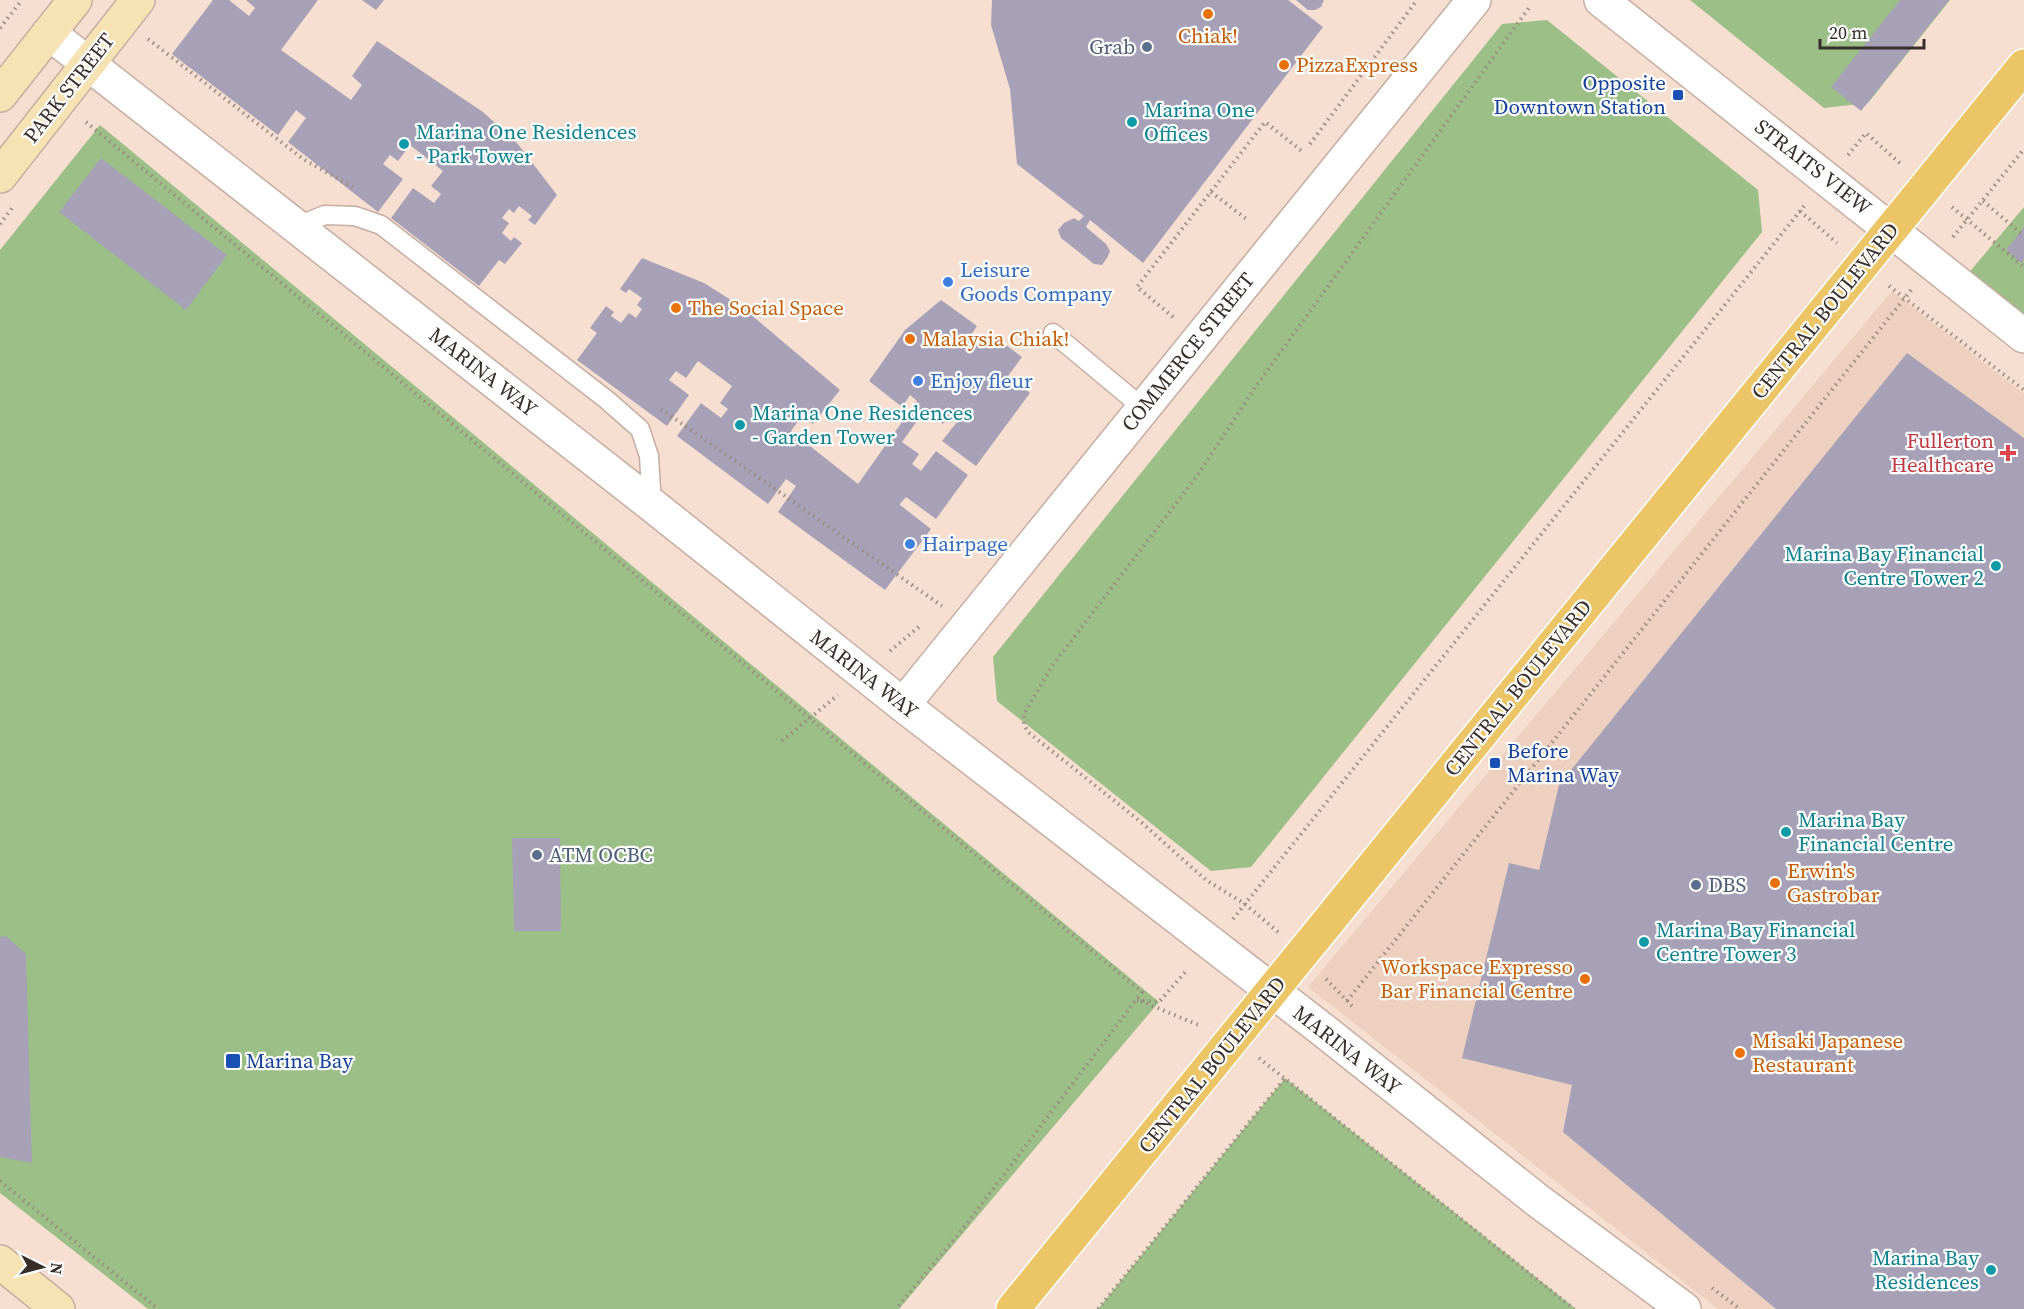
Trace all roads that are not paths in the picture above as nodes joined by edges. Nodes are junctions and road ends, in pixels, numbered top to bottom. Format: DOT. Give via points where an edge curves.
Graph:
graph roads {
  1 [pos="75,0"];
  2 [pos="138,0"];
  3 [pos="1474,0"];
  4 [pos="1601,0"];
  5 [pos="49,33"];
  6 [pos="88,64"];
  7 [pos="2024,66"];
  8 [pos="0,95"];
  9 [pos="0,176"];
  10 [pos="297,226"];
  11 [pos="1891,229"];
  12 [pos="1053,333"];
  13 [pos="2024,336"];
  14 [pos="1143,408"];
  15 [pos="652,505"];
  16 [pos="903,705"];
  17 [pos="1272,991"];
  18 [pos="0,1262"];
  19 [pos="58,1309"];
  20 [pos="1013,1309"];
  21 [pos="1684,1309"];
  1 -- 5 [label="main road"];
  2 -- 6 [label="main road, PARK STREET"];
  3 -- 14 [label="street, COMMERCE STREET"];
  4 -- 11 [label="street, STRAITS VIEW"];
  5 -- 6 [label="street, MARINA WAY"];
  5 -- 8 [label="main road"];
  6 -- 9 [label="main road, PARK STREET"];
  6 -- 10 [label="street, MARINA WAY"];
  7 -- 11 [label="main road, CENTRAL BOULEVARD"];
  10 -- 15 [label="street, MARINA WAY"];
  10 -- 15 [label="lane" via="325,215 355,216 381,225 607,400 640,429 649,456"];
  11 -- 13 [label="street, STRAITS VIEW"];
  11 -- 17 [label="main road, CENTRAL BOULEVARD"];
  12 -- 14 [label="lane"];
  14 -- 16 [label="street, COMMERCE STREET"];
  15 -- 16 [label="street, MARINA WAY"];
  16 -- 17 [label="street, MARINA WAY"];
  17 -- 20 [label="main road, CENTRAL BOULEVARD"];
  17 -- 21 [label="street, MARINA WAY" via="1537,1200"];
  18 -- 19 [label="main road"];
}
